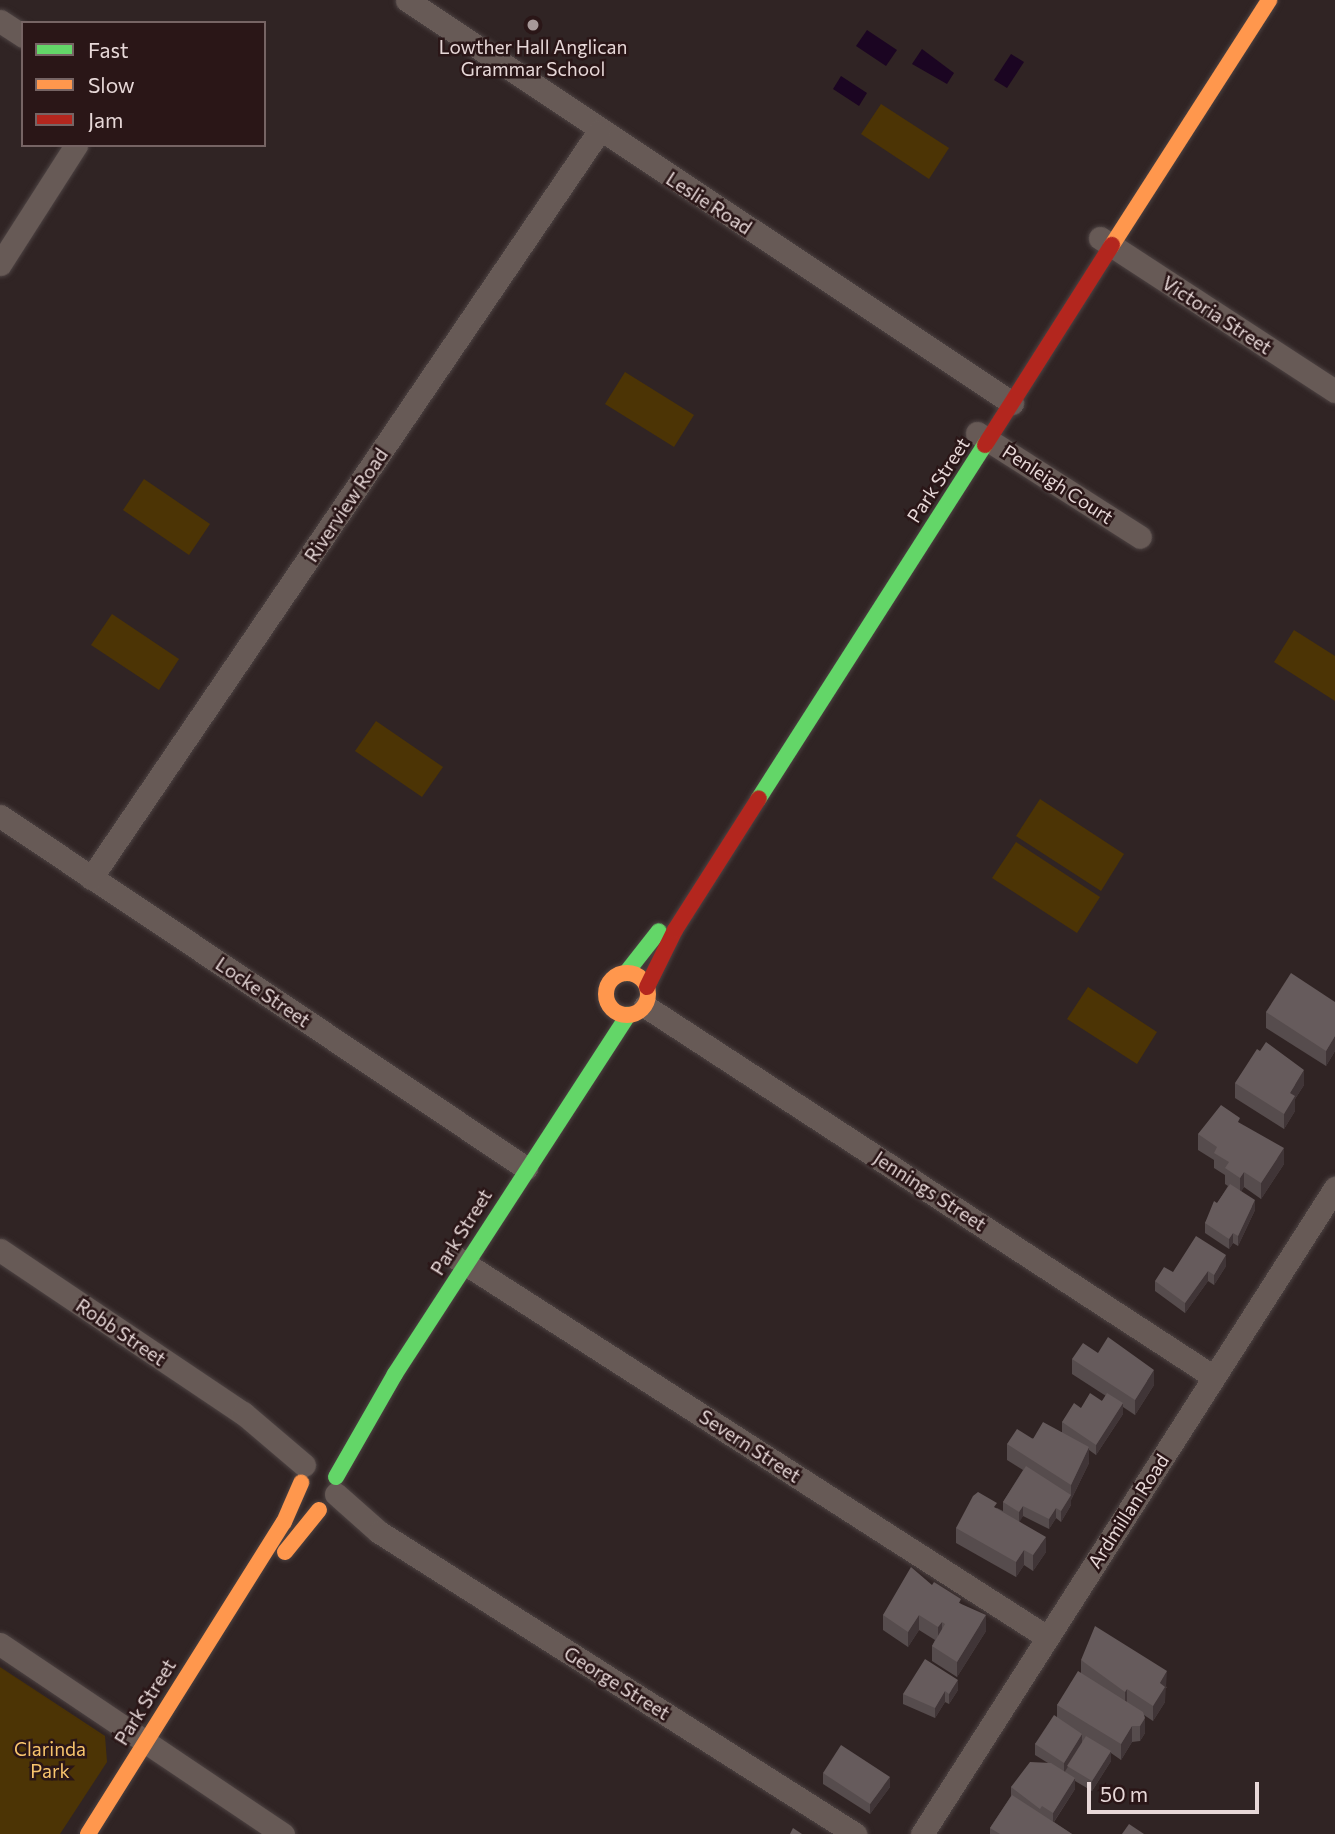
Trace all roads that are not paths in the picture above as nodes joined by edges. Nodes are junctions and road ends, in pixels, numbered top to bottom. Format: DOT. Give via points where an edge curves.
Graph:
graph roads {
  1 [pos="407,0"];
  2 [pos="1253,0"];
  3 [pos="1269,0"];
  4 [pos="0,21"];
  5 [pos="21,35"];
  6 [pos="599,131"];
  7 [pos="75,147"];
  8 [pos="1107,243"];
  9 [pos="0,264"];
  10 [pos="1335,391"];
  11 [pos="1006,399"];
  12 [pos="982,436"];
  13 [pos="1140,537"];
  14 [pos="0,816"];
  15 [pos="91,878"];
  16 [pos="626,973"];
  17 [pos="608,1001"];
  18 [pos="640,1003"];
  19 [pos="598,1023"];
  20 [pos="513,1165"];
  21 [pos="1335,1188"];
  22 [pos="0,1250"];
  23 [pos="459,1260"];
  24 [pos="1214,1377"];
  25 [pos="342,1428"];
  26 [pos="314,1464"];
  27 [pos="330,1497"];
  28 [pos="1047,1637"];
  29 [pos="0,1644"];
  30 [pos="151,1746"];
  31 [pos="88,1834"];
  32 [pos="105,1834"];
  33 [pos="283,1834"];
  34 [pos="855,1834"];
  35 [pos="922,1834"];
  1 -- 6 [label="street, Leslie Road"];
  2 -- 8 [label="street, Park Street"];
  3 -- 8 [label="street, Park Street"];
  4 -- 5 [label="street"];
  6 -- 11 [label="street, Leslie Road"];
  6 -- 15 [label="street, Riverview Road"];
  7 -- 9 [label="street"];
  8 -- 10 [label="street, Victoria Street"];
  8 -- 11 [label="street, Park Street"];
  11 -- 12 [label="street, Park Street"];
  12 -- 13 [label="street, Penleigh Court"];
  12 -- 16 [label="street, Park Street" via="659,932"];
  12 -- 18 [label="street, Park Street" via="675,930"];
  14 -- 15 [label="street, Locke Street"];
  15 -- 20 [label="street, Locke Street"];
  16 -- 17 [label="street" via="608,984"];
  16 -- 18 [label="street" via="639,976"];
  17 -- 18 [label="street" via="615,1011"];
  17 -- 19 [label="street"];
  18 -- 20 [label="street, Park Street"];
  18 -- 24 [label="street, Jennings Street"];
  20 -- 23 [label="street, Park Street"];
  20 -- 23 [label="street, Park Street"];
  21 -- 24 [label="street, Ardmillan Road"];
  22 -- 26 [label="street, Robb Street"];
  23 -- 25 [label="street, Park Street"];
  23 -- 27 [label="street, Park Street"];
  23 -- 28 [label="street, Severn Street"];
  24 -- 28 [label="street, Ardmillan Road"];
  26 -- 27 [label="street"];
  26 -- 27 [label="street" via="310,1504"];
  26 -- 30 [label="street, Park Street"];
  27 -- 30 [label="street, Park Street" via="295,1535"];
  27 -- 34 [label="street, George Street"];
  28 -- 35 [label="street, Ardmillan Road"];
  29 -- 30 [label="street"];
  30 -- 31 [label="street, Park Street"];
  30 -- 32 [label="street, Park Street"];
  30 -- 33 [label="street"];
}
